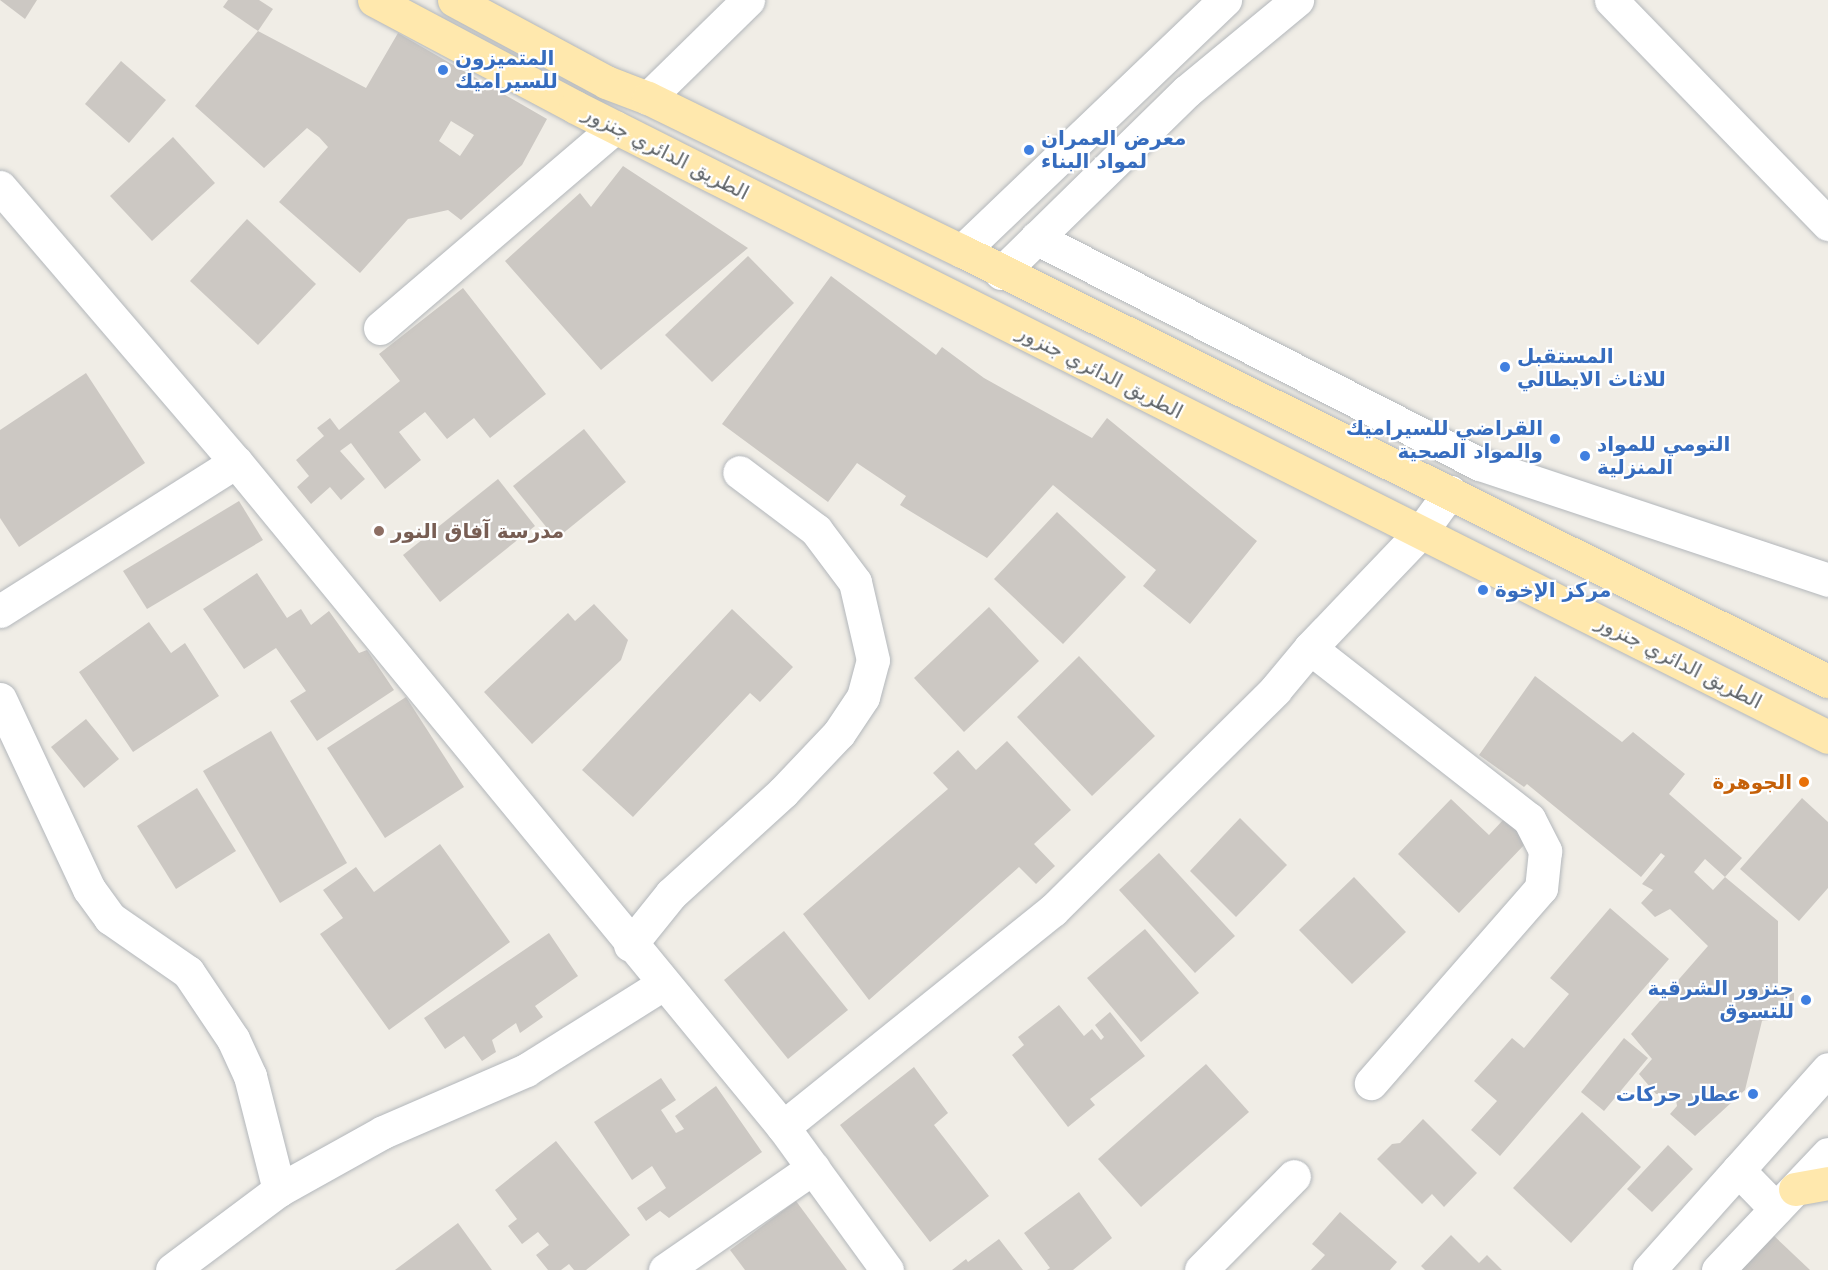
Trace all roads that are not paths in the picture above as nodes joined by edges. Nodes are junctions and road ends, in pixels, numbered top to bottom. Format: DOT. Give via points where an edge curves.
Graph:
graph roads {
  1 [pos="374,0"];
  2 [pos="453,0"];
  3 [pos="748,0"];
  4 [pos="1225,0"];
  5 [pos="1297,0"];
  6 [pos="1611,0"];
  7 [pos="648,98"];
  8 [pos="615,127"];
  9 [pos="0,187"];
  10 [pos="1826,218"];
  11 [pos="1036,238"];
  12 [pos="962,251"];
  13 [pos="1001,273"];
  14 [pos="380,328"];
  15 [pos="236,462"];
  16 [pos="739,472"];
  17 [pos="1450,492"];
  18 [pos="1419,533"];
  19 [pos="1828,580"];
  20 [pos="0,611"];
  21 [pos="1310,648"];
  22 [pos="1828,681"];
  23 [pos="0,699"];
  24 [pos="1828,737"];
  25 [pos="630,945"];
  26 [pos="663,984"];
  27 [pos="1828,1069"];
  28 [pos="1371,1083"];
  29 [pos="783,1127"];
  30 [pos="1828,1154"];
  31 [pos="813,1168"];
  32 [pos="1738,1170"];
  33 [pos="1294,1176"];
  34 [pos="1828,1183"];
  35 [pos="279,1190"];
  36 [pos="1785,1199"];
  37 [pos="172,1270"];
  38 [pos="665,1270"];
  39 [pos="887,1270"];
  40 [pos="1201,1270"];
  41 [pos="1649,1270"];
  42 [pos="1718,1270"];
  1 -- 8 [label="main road, الطريق الدائري جنزور"];
  2 -- 7 [label="main road, الطريق الدائري جنزور" via="606,82"];
  3 -- 7 [label="street"];
  4 -- 12 [label="street"];
  5 -- 11 [label="street" via="1187,91"];
  6 -- 10 [label="street"];
  7 -- 12 [label="main road, الطريق الدائري جنزور"];
  8 -- 14 [label="street"];
  8 -- 18 [label="main road, الطريق الدائري جنزور"];
  9 -- 15 [label="street"];
  11 -- 13 [label="street"];
  11 -- 19 [label="street" via="1480,464"];
  12 -- 13 [label="main road, الطريق الدائري جنزور"];
  13 -- 17 [label="main road, الطريق الدائري جنزور"];
  15 -- 20 [label="street"];
  15 -- 25 [label="street"];
  16 -- 25 [label="street" via="816,530 855,582 873,660 863,697 839,733 783,792 671,894"];
  17 -- 18 [label="street"];
  17 -- 22 [label="main road, الطريق الدائري جنزور"];
  18 -- 21 [label="street"];
  18 -- 24 [label="main road, الطريق الدائري جنزور"];
  21 -- 28 [label="street" via="1529,819 1545,851 1541,888"];
  21 -- 29 [label="street" via="1275,690 1053,910"];
  23 -- 35 [label="street" via="89,889 110,918 188,972 233,1039 250,1076"];
  25 -- 26 [label="street"];
  26 -- 29 [label="street"];
  26 -- 35 [label="street" via="526,1070 383,1132"];
  27 -- 32 [label="street"];
  29 -- 31 [label="street"];
  30 -- 36 [label="street"];
  31 -- 38 [label="street"];
  31 -- 39 [label="street"];
  32 -- 36 [label="street"];
  32 -- 41 [label="street"];
  33 -- 40 [label="street"];
  34 -- 36 [label="main road"];
  35 -- 37 [label="street"];
  36 -- 42 [label="street"];
}
